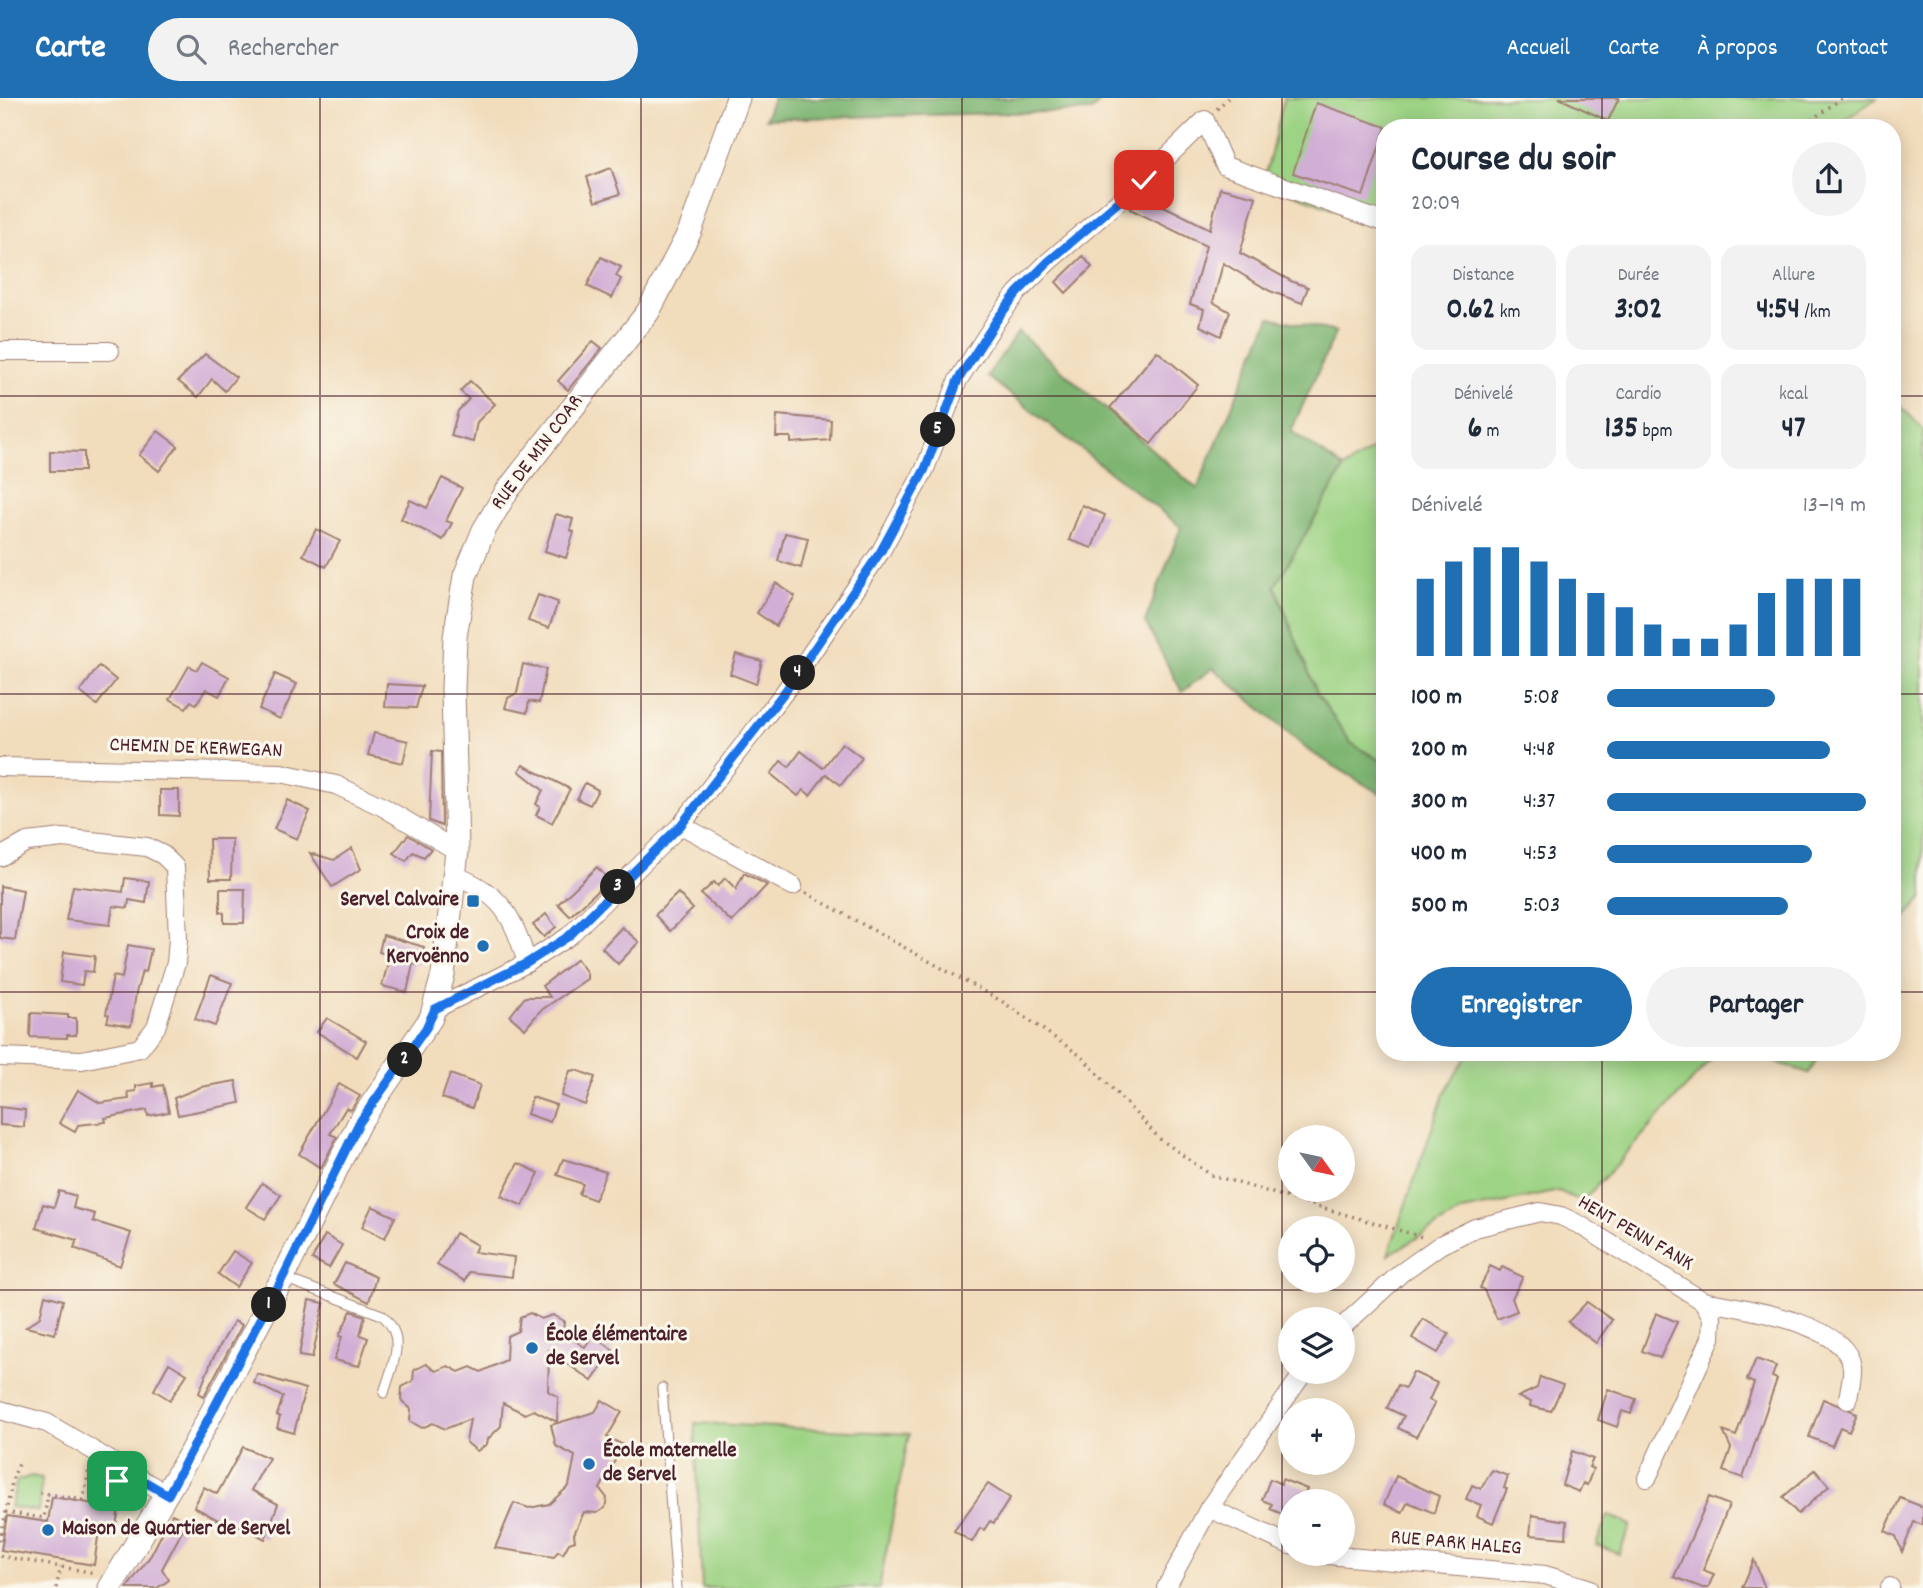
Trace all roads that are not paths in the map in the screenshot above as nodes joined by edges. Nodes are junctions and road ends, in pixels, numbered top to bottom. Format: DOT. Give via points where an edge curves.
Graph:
graph roads {
  1 [pos="738,98"];
  2 [pos="1376,219"];
  3 [pos="0,351"];
  4 [pos="110,351"];
  5 [pos="0,766"];
  6 [pos="681,825"];
  7 [pos="457,851"];
  8 [pos="0,857"];
  9 [pos="454,875"];
  10 [pos="793,886"];
  11 [pos="527,963"];
  12 [pos="435,1009"];
  13 [pos="0,1057"];
  14 [pos="283,1277"];
  15 [pos="1703,1301"];
  16 [pos="1355,1315"];
  17 [pos="1296,1384"];
  18 [pos="662,1388"];
  19 [pos="384,1393"];
  20 [pos="1848,1400"];
  21 [pos="0,1410"];
  22 [pos="1647,1478"];
  23 [pos="168,1495"];
  24 [pos="1209,1508"];
  25 [pos="1278,1540"];
  26 [pos="1355,1559"];
  27 [pos="1544,1582"];
  28 [pos="114,1583"];
  29 [pos="677,1588"];
  30 [pos="1166,1588"];
  31 [pos="1588,1588"];
  1 -- 7 [label="street, RUE DE MIN COAR" via="690,231 648,312 507,491 465,576 455,637 453,689"];
  2 -- 6 [label="street" via="1225,166 1206,120 1048,262 998,318 958,380 925,469 881,551 786,690"];
  3 -- 4 [label="street"];
  5 -- 7 [label="street, CHEMIN DE KERWEGAN" via="281,773 335,785"];
  6 -- 10 [label="street"];
  6 -- 11 [label="street" via="569,936"];
  7 -- 9 [label="street, RUE DE MIN COAR"];
  8 -- 13 [label="street" via="45,838 156,851 175,867 178,939 176,963 156,1027 140,1048 82,1060"];
  9 -- 11 [label="street" via="483,888 505,910 517,927"];
  9 -- 12 [label="street, RUE DE MIN COAR"];
  11 -- 12 [label="street"];
  12 -- 14 [label="street, RUE DE MIN COAR" via="359,1123"];
  14 -- 19 [label="lane" via="388,1321 398,1344"];
  14 -- 23 [label="street, RUE DE MIN COAR"];
  15 -- 16 [label="street, HENT PENN FANK" via="1580,1225 1541,1212 1475,1228 1440,1245"];
  15 -- 20 [label="street" via="1802,1324 1830,1338 1844,1349 1852,1367"];
  15 -- 22 [label="street, HENT PENN FANK" via="1712,1317 1711,1338"];
  17 -- 24 [label="street"];
  18 -- 29 [label="lane"];
  21 -- 23 [label="street" via="47,1423"];
  23 -- 28 [label="street, RUE DE MIN COAR"];
  24 -- 25 [label="street"];
  24 -- 30 [label="street"];
  26 -- 27 [label="street, RUE PARK HALEG"];
  27 -- 31 [label="street, RUE PARK HALEG"];
}
